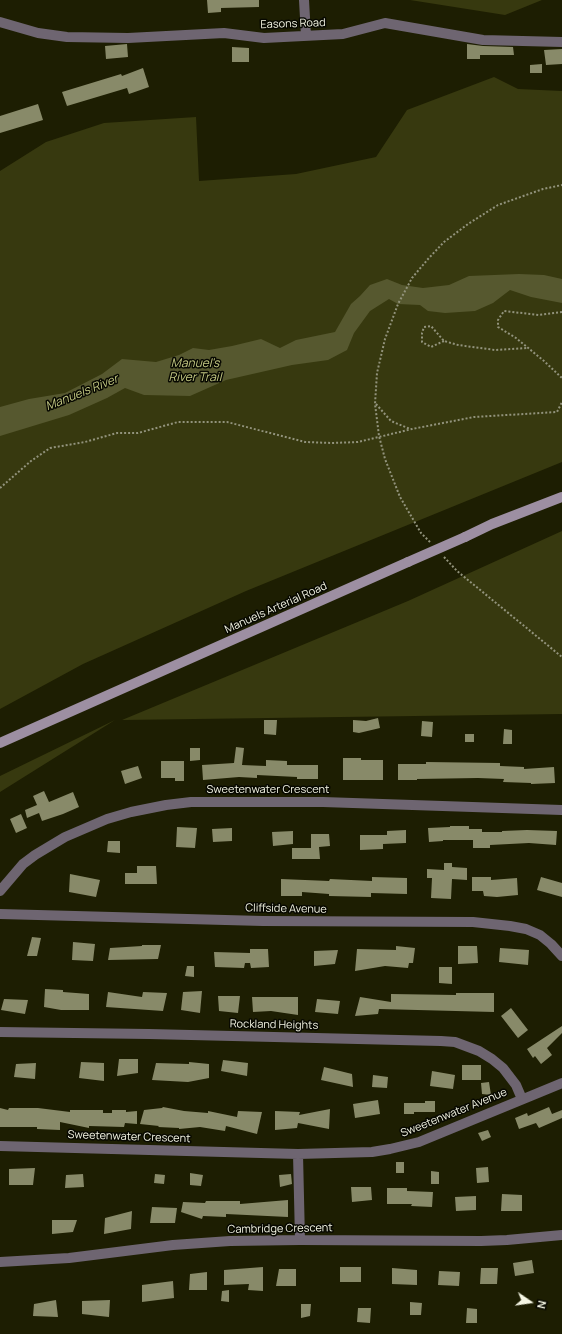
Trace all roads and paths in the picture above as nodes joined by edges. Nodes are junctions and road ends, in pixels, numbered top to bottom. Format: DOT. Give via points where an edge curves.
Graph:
graph roads {
  1 [pos="304,0"];
  2 [pos="0,22"];
  3 [pos="306,36"];
  4 [pos="562,42"];
  5 [pos="562,184"];
  6 [pos="562,312"];
  7 [pos="444,341"];
  8 [pos="528,348"];
  9 [pos="562,378"];
  10 [pos="562,402"];
  11 [pos="375,404"];
  12 [pos="412,429"];
  13 [pos="379,436"];
  14 [pos="0,488"];
  15 [pos="562,496"];
  16 [pos="432,544"];
  17 [pos="442,556"];
  18 [pos="562,657"];
  19 [pos="0,743"];
  20 [pos="562,810"];
  21 [pos="0,891"];
  22 [pos="0,914"];
  23 [pos="562,956"];
  24 [pos="0,1032"];
  25 [pos="562,1083"];
  26 [pos="522,1099"];
  27 [pos="0,1146"];
  28 [pos="256,1153"];
  29 [pos="298,1154"];
  30 [pos="562,1235"];
  31 [pos="300,1240"];
  32 [pos="0,1262"];
  1 -- 3 [label="street"];
  2 -- 3 [label="street, Easons Road" via="68,37 128,38 224,33 264,38"];
  3 -- 4 [label="street, Easons Road" via="343,34 386,23 484,40"];
  5 -- 11 [label="path" via="498,205 444,242 428,259 412,278 398,304 385,339 377,372"];
  6 -- 8 [label="path" via="539,315 504,311 498,320 498,326"];
  7 -- 7 [label="path" via="431,326 424,327 422,342 431,347"];
  7 -- 8 [label="path" via="495,350"];
  8 -- 9 [label="path"];
  10 -- 12 [label="path" via="556,412 474,417"];
  11 -- 12 [label="path" via="391,421"];
  11 -- 13 [label="path"];
  12 -- 13 [label="path"];
  13 -- 14 [label="path" via="358,442 305,442 227,422 178,422 138,433 116,433 50,448"];
  13 -- 16 [label="path" via="400,497 421,533"];
  15 -- 19 [label="main road, Manuels Arterial Road, bridge" via="492,524"];
  17 -- 18 [label="path"];
  20 -- 21 [label="street, Sweetenwater Crescent" via="323,802 191,802 166,805 107,819 65,838 23,864"];
  22 -- 23 [label="street, Cliffside Avenue" via="286,921 474,922 526,929 540,935"];
  24 -- 26 [label="street, Rockland Heights" via="448,1041 467,1045 492,1059 516,1085"];
  25 -- 26 [label="street, Sweetenwater Avenue"];
  26 -- 29 [label="street, Sweetenwater Avenue" via="405,1146 372,1152"];
  27 -- 28 [label="street, Sweetenwater Crescent"];
  28 -- 29 [label="street, Sweetenwater Avenue"];
  29 -- 31 [label="street"];
  30 -- 31 [label="street, Cambridge Crescent" via="481,1241"];
  31 -- 32 [label="street, Cambridge Crescent" via="223,1241 69,1258"];
}
